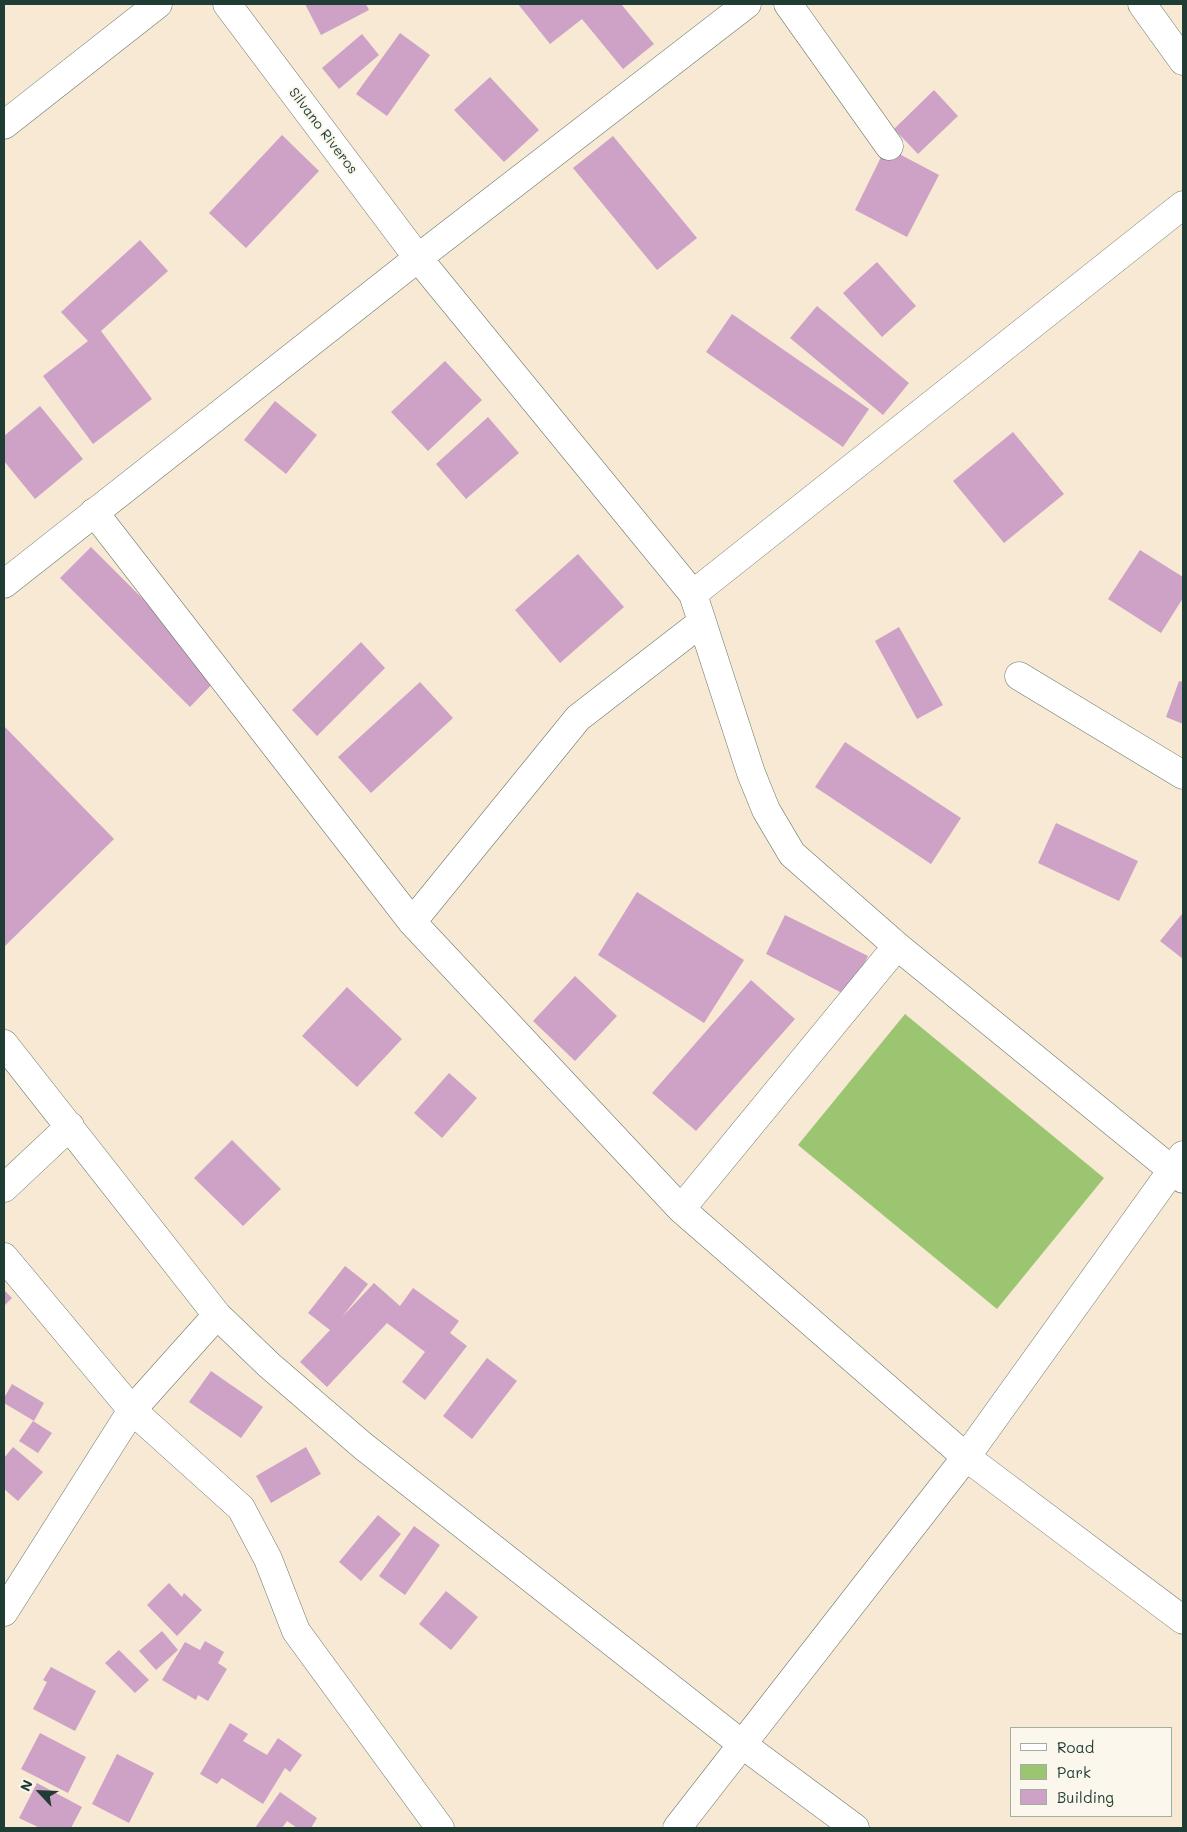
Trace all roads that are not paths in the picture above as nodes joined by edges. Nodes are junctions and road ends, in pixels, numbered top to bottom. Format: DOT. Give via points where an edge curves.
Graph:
graph roads {
  1 [pos="158,4"];
  2 [pos="227,4"];
  3 [pos="747,4"];
  4 [pos="788,4"];
  5 [pos="1142,4"];
  6 [pos="1183,61"];
  7 [pos="4,124"];
  8 [pos="889,146"];
  9 [pos="1183,205"];
  10 [pos="418,258"];
  11 [pos="94,512"];
  12 [pos="4,584"];
  13 [pos="693,594"];
  14 [pos="702,622"];
  15 [pos="1019,676"];
  16 [pos="1183,775"];
  17 [pos="412,922"];
  18 [pos="897,946"];
  19 [pos="4,1044"];
  20 [pos="70,1126"];
  21 [pos="1180,1168"];
  22 [pos="4,1188"];
  23 [pos="681,1209"];
  24 [pos="4,1257"];
  25 [pos="217,1315"];
  26 [pos="132,1410"];
  27 [pos="966,1457"];
  28 [pos="4,1612"];
  29 [pos="1183,1620"];
  30 [pos="743,1746"];
  31 [pos="440,1828"];
  32 [pos="677,1828"];
  33 [pos="856,1828"];
  1 -- 7 [label="street"];
  2 -- 10 [label="street, Silvano Riveros"];
  3 -- 10 [label="street"];
  4 -- 8 [label="street"];
  5 -- 6 [label="street"];
  9 -- 13 [label="street"];
  10 -- 11 [label="street"];
  10 -- 13 [label="street, Silvano Riveros"];
  11 -- 12 [label="street"];
  11 -- 17 [label="street"];
  13 -- 14 [label="street"];
  14 -- 17 [label="street" via="578,718"];
  14 -- 18 [label="street" via="751,773 766,810 792,854"];
  15 -- 16 [label="street"];
  17 -- 23 [label="street"];
  18 -- 21 [label="street"];
  18 -- 23 [label="street"];
  19 -- 20 [label="street"];
  20 -- 22 [label="street"];
  20 -- 25 [label="street"];
  21 -- 27 [label="street"];
  23 -- 27 [label="street"];
  24 -- 26 [label="street"];
  25 -- 26 [label="street"];
  25 -- 30 [label="street" via="363,1446"];
  26 -- 28 [label="street"];
  26 -- 31 [label="street" via="241,1508 268,1559 296,1630"];
  27 -- 29 [label="street"];
  27 -- 30 [label="street"];
  30 -- 32 [label="street"];
  30 -- 33 [label="street"];
}
